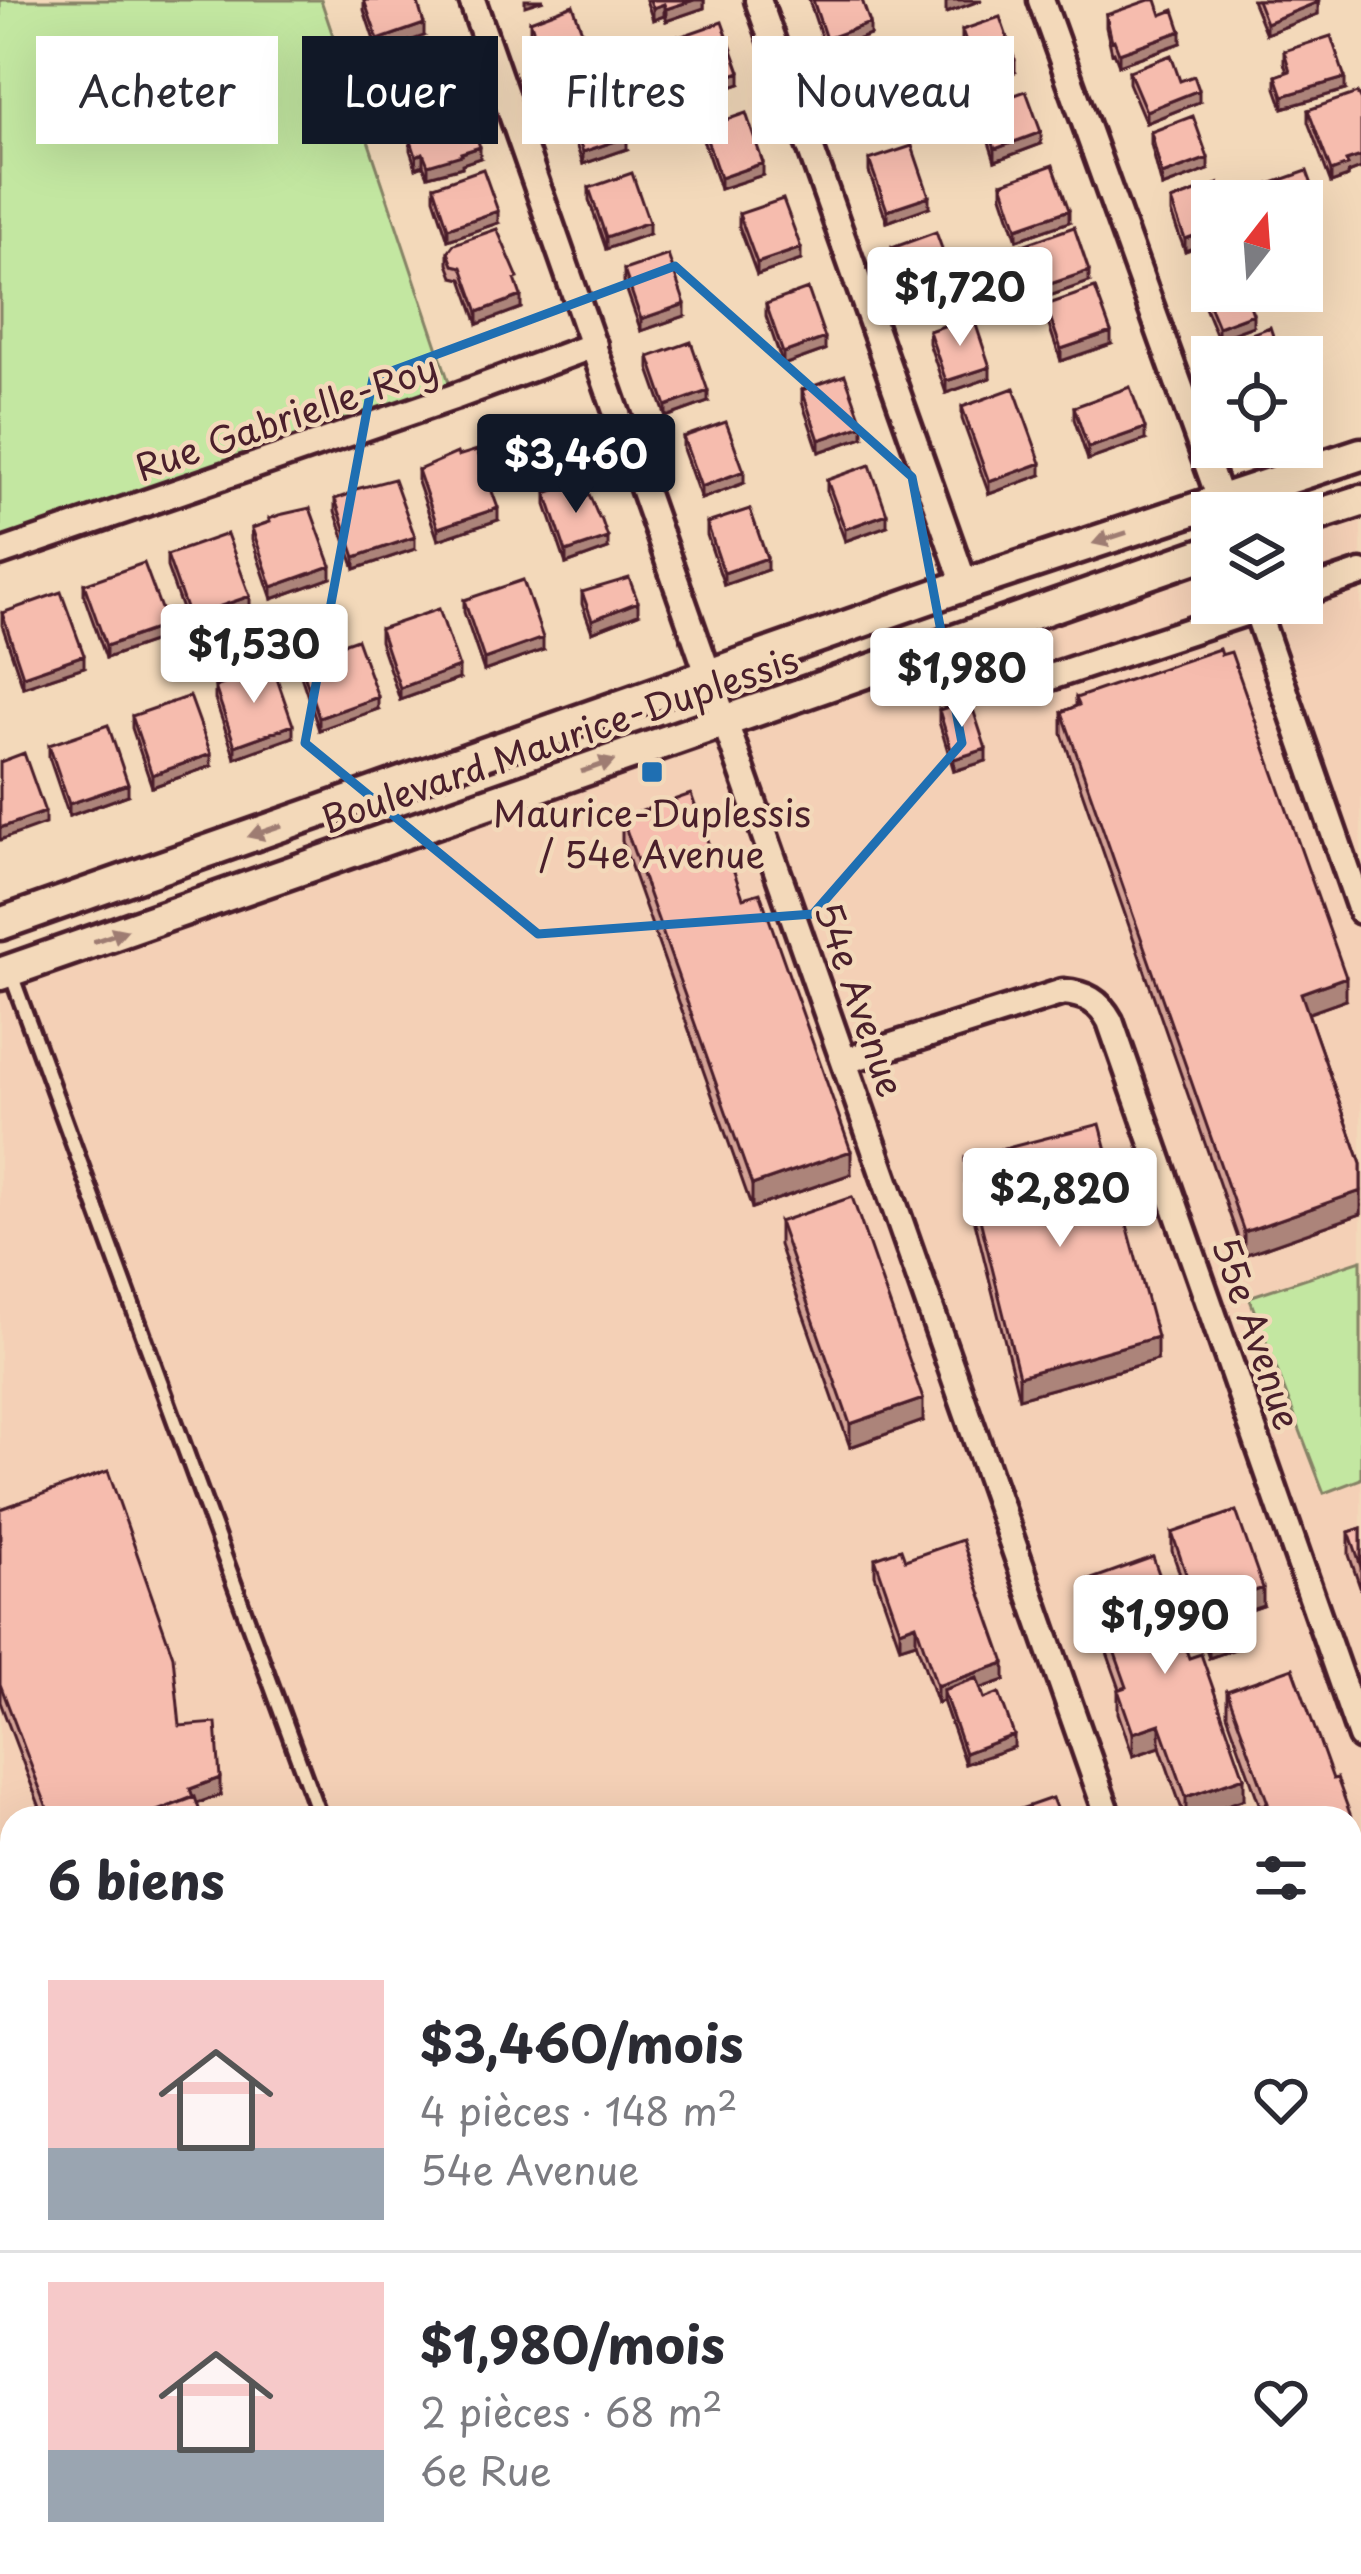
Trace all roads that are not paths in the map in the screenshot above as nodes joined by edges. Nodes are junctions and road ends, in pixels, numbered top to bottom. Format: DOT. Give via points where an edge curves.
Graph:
graph roads {
  1 [pos="472,0"];
  2 [pos="758,0"];
  3 [pos="1041,0"];
  4 [pos="594,345"];
  5 [pos="1361,454"];
  6 [pos="1217,492"];
  7 [pos="1250,492"];
  8 [pos="1361,501"];
  9 [pos="1191,512"];
  10 [pos="1323,513"];
  11 [pos="0,553"];
  12 [pos="1191,558"];
  13 [pos="1361,573"];
  14 [pos="965,586"];
  15 [pos="1323,586"];
  16 [pos="1206,624"];
  17 [pos="1268,624"];
  18 [pos="976,635"];
  19 [pos="710,675"];
  20 [pos="726,721"];
  21 [pos="1361,911"];
  22 [pos="0,924"];
  23 [pos="5,972"];
  24 [pos="845,1061"];
  25 [pos="1361,1737"];
  26 [pos="316,1806"];
  27 [pos="1105,1806"];
  1 -- 4 [label="street, 54e Avenue"];
  2 -- 14 [label="street"];
  3 -- 6 [label="street"];
  4 -- 11 [label="street, Rue Gabrielle-Roy"];
  4 -- 19 [label="street, 54e Avenue"];
  5 -- 7 [label="street, Boulevard Maurice-Duplessis"];
  8 -- 10 [label="street"];
  9 -- 14 [label="street, Boulevard Maurice-Duplessis, one-way"];
  12 -- 18 [label="street, Boulevard Maurice-Duplessis"];
  13 -- 15 [label="street"];
  14 -- 19 [label="street, Boulevard Maurice-Duplessis"];
  16 -- 18 [label="street" via="1029,684 996,678"];
  17 -- 21 [label="street"];
  18 -- 20 [label="street, Boulevard Maurice-Duplessis"];
  19 -- 20 [label="street, 54e Avenue"];
  19 -- 22 [label="street, Boulevard Maurice-Duplessis, one-way"];
  23 -- 20 [label="street, Boulevard Maurice-Duplessis, one-way"];
  20 -- 24 [label="street, 54e Avenue"];
  23 -- 26 [label="lane"];
  24 -- 25 [label="street, 55e Avenue" via="1064,992 1103,1008"];
  24 -- 27 [label="street, 54e Avenue"];
}
